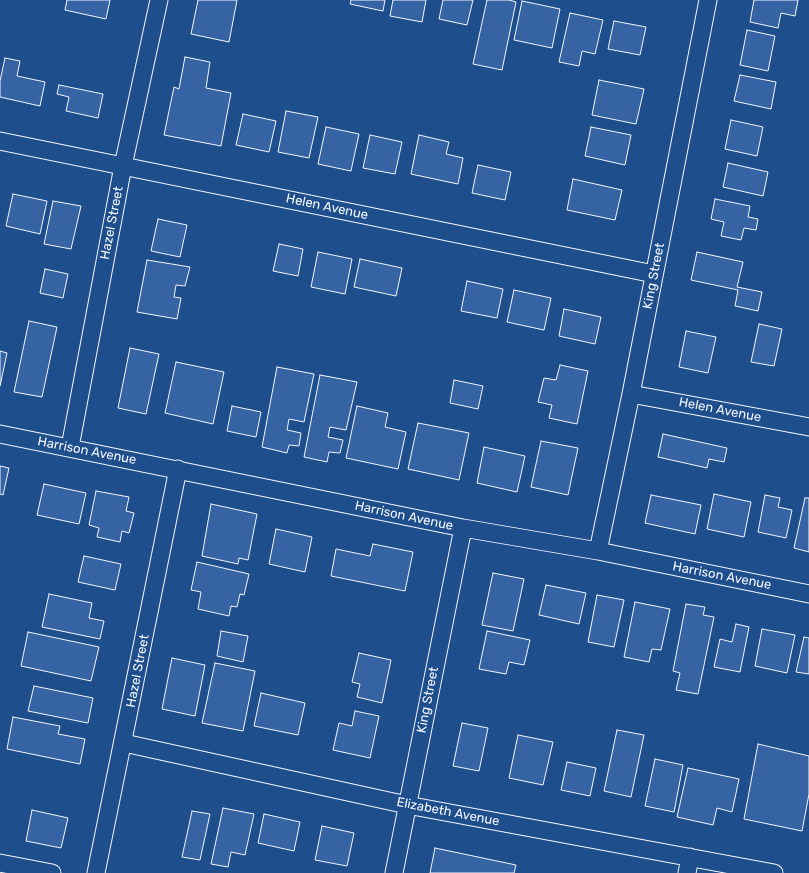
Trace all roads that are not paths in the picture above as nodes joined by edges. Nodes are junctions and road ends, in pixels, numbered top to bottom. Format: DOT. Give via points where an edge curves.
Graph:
graph roads {
  1 [pos="159,0"];
  2 [pos="708,0"];
  3 [pos="0,141"];
  4 [pos="123,166"];
  5 [pos="654,274"];
  6 [pos="631,394"];
  7 [pos="809,427"];
  8 [pos="0,434"];
  9 [pos="70,447"];
  10 [pos="178,469"];
  11 [pos="463,528"];
  12 [pos="598,551"];
  13 [pos="809,594"];
  14 [pos="124,742"];
  15 [pos="407,805"];
  16 [pos="0,863"];
  17 [pos="688,865"];
  18 [pos="52,873"];
  19 [pos="96,873"];
  20 [pos="394,873"];
  21 [pos="774,873"];
  1 -- 4 [label="street, Hazel Street"];
  2 -- 5 [label="street, King Street"];
  3 -- 4 [label="street, Helen Avenue"];
  4 -- 5 [label="street, Helen Avenue"];
  4 -- 9 [label="street, Hazel Street"];
  5 -- 6 [label="street, King Street"];
  6 -- 7 [label="street, Helen Avenue"];
  6 -- 12 [label="street, King Street"];
  8 -- 9 [label="street, Harrison Avenue"];
  9 -- 10 [label="street, Harrison Avenue"];
  10 -- 11 [label="street, Harrison Avenue"];
  10 -- 14 [label="street, Hazel Street"];
  11 -- 12 [label="street, Harrison Avenue"];
  11 -- 15 [label="street, King Street"];
  12 -- 13 [label="street, Harrison Avenue"];
  14 -- 15 [label="street, Elizabeth Avenue"];
  14 -- 19 [label="street, Hazel Street"];
  15 -- 17 [label="street, Elizabeth Avenue"];
  15 -- 20 [label="street, King Street"];
  16 -- 18 [label="street"];
  17 -- 21 [label="street, Elizabeth Avenue"];
}
